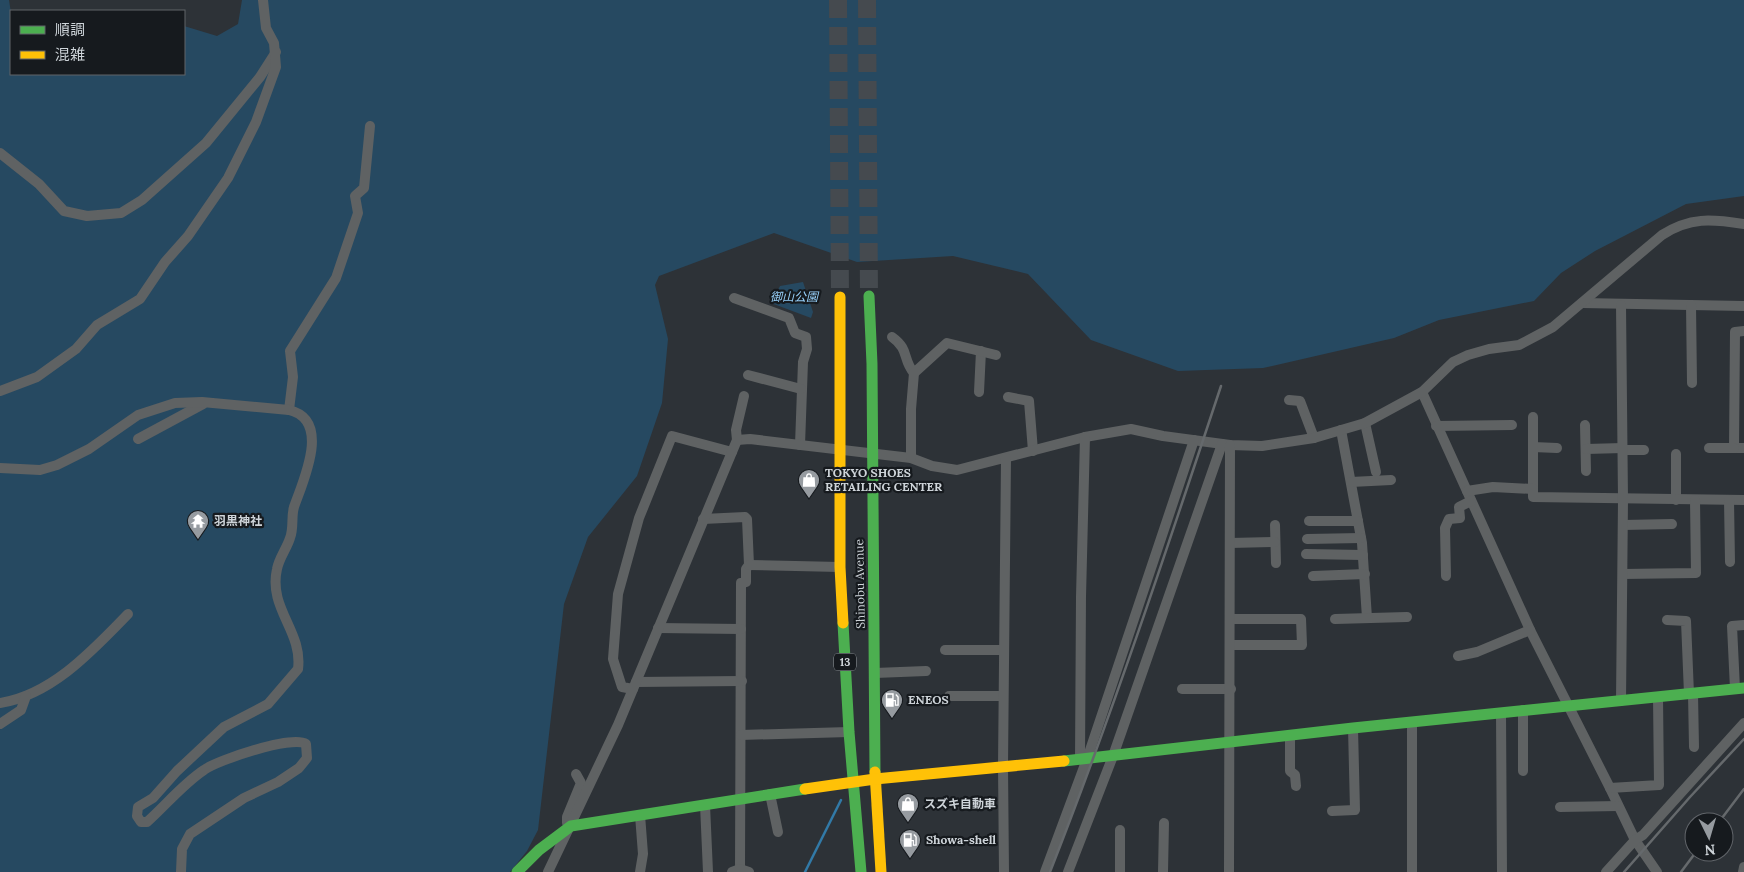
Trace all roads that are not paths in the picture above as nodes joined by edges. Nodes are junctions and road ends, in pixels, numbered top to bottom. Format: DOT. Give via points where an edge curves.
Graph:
graph roads {
  1 [pos="263,0"];
  2 [pos="276,52"];
  3 [pos="370,126"];
  4 [pos="0,153"];
  5 [pos="1744,224"];
  6 [pos="869,296"];
  7 [pos="840,297"];
  8 [pos="734,298"];
  9 [pos="1582,303"];
  10 [pos="1621,305"];
  11 [pos="1691,305"];
  12 [pos="1744,306"];
  13 [pos="1744,331"];
  14 [pos="892,337"];
  15 [pos="981,351"];
  16 [pos="996,355"];
  17 [pos="914,373"];
  18 [pos="748,375"];
  19 [pos="1739,377"];
  20 [pos="1692,383"];
  21 [pos="801,390"];
  22 [pos="0,391"];
  23 [pos="979,392"];
  24 [pos="1422,392"];
  25 [pos="744,396"];
  26 [pos="1008,397"];
  27 [pos="1289,400"];
  28 [pos="206,402"];
  29 [pos="289,410"];
  30 [pos="1533,418"];
  31 [pos="1365,423"];
  32 [pos="1512,425"];
  33 [pos="1585,425"];
  34 [pos="1436,426"];
  35 [pos="1341,430"];
  36 [pos="1085,437"];
  37 [pos="1314,438"];
  38 [pos="138,439"];
  39 [pos="736,440"];
  40 [pos="1194,440"];
  41 [pos="800,445"];
  42 [pos="1226,445"];
  43 [pos="1533,447"];
  44 [pos="1557,448"];
  45 [pos="1709,448"];
  46 [pos="1739,448"];
  47 [pos="1586,449"];
  48 [pos="1623,449"];
  49 [pos="1644,450"];
  50 [pos="841,451"];
  51 [pos="1033,451"];
  52 [pos="732,452"];
  53 [pos="1676,454"];
  54 [pos="872,455"];
  55 [pos="911,458"];
  56 [pos="1006,458"];
  57 [pos="0,468"];
  58 [pos="1586,471"];
  59 [pos="1376,472"];
  60 [pos="1391,480"];
  61 [pos="1351,482"];
  62 [pos="1533,490"];
  63 [pos="1467,491"];
  64 [pos="1624,500"];
  65 [pos="1676,500"];
  66 [pos="1695,500"];
  67 [pos="1729,500"];
  68 [pos="1744,500"];
  69 [pos="1471,501"];
  70 [pos="703,518"];
  71 [pos="1309,521"];
  72 [pos="1358,521"];
  73 [pos="1672,524"];
  74 [pos="1275,525"];
  75 [pos="1623,525"];
  76 [pos="1361,538"];
  77 [pos="1307,539"];
  78 [pos="1275,542"];
  79 [pos="1230,543"];
  80 [pos="1306,554"];
  81 [pos="1363,555"];
  82 [pos="1730,562"];
  83 [pos="1276,564"];
  84 [pos="749,565"];
  85 [pos="840,567"];
  86 [pos="1365,574"];
  87 [pos="1623,574"];
  88 [pos="1313,576"];
  89 [pos="1446,576"];
  90 [pos="128,614"];
  91 [pos="1407,617"];
  92 [pos="1367,618"];
  93 [pos="1231,619"];
  94 [pos="1335,619"];
  95 [pos="1667,620"];
  96 [pos="1744,625"];
  97 [pos="658,628"];
  98 [pos="740,629"];
  99 [pos="1530,630"];
  100 [pos="1231,645"];
  101 [pos="945,650"];
  102 [pos="1004,650"];
  103 [pos="1458,656"];
  104 [pos="926,671"];
  105 [pos="875,673"];
  106 [pos="742,681"];
  107 [pos="634,686"];
  108 [pos="1182,688"];
  109 [pos="1230,688"];
  110 [pos="1739,689"];
  111 [pos="1691,694"];
  112 [pos="26,696"];
  113 [pos="949,696"];
  114 [pos="1003,696"];
  115 [pos="1658,697"];
  116 [pos="1621,701"];
  117 [pos="0,703"];
  118 [pos="1568,706"];
  119 [pos="1522,710"];
  120 [pos="1501,713"];
  121 [pos="1412,722"];
  122 [pos="1744,723"];
  123 [pos="0,724"];
  124 [pos="1353,728"];
  125 [pos="849,732"];
  126 [pos="741,734"];
  127 [pos="1290,735"];
  128 [pos="1230,742"];
  129 [pos="1694,747"];
  130 [pos="1113,756"];
  131 [pos="1084,759"];
  132 [pos="1002,766"];
  133 [pos="1523,771"];
  134 [pos="576,774"];
  135 [pos="876,779"];
  136 [pos="853,783"];
  137 [pos="1296,786"];
  138 [pos="1610,788"];
  139 [pos="770,794"];
  140 [pos="740,798"];
  141 [pos="705,805"];
  142 [pos="1618,806"];
  143 [pos="1560,807"];
  144 [pos="1332,811"];
  145 [pos="640,815"];
  146 [pos="1164,823"];
  147 [pos="571,826"];
  148 [pos="1120,830"];
  149 [pos="778,832"];
  150 [pos="1635,840"];
  151 [pos="1744,867"];
  152 [pos="740,871"];
  153 [pos="181,872"];
  154 [pos="517,872"];
  155 [pos="548,872"];
  156 [pos="640,872"];
  157 [pos="708,872"];
  158 [pos="861,872"];
  159 [pos="881,872"];
  160 [pos="1004,872"];
  161 [pos="1045,872"];
  162 [pos="1068,872"];
  163 [pos="1120,872"];
  164 [pos="1163,872"];
  165 [pos="1229,872"];
  166 [pos="1412,872"];
  167 [pos="1502,872"];
  168 [pos="1606,872"];
  169 [pos="1657,872"];
  170 [pos="1743,872"];
  1 -- 2 [label="street" via="266,28"];
  2 -- 4 [label="street" via="260,77 206,143 142,200 121,213 87,216 64,211 39,184"];
  2 -- 22 [label="street" via="273,80 242,154 198,223 165,262 140,299 97,325 76,349 37,377"];
  3 -- 29 [label="street" via="364,188 355,196 358,213 348,245 336,278 290,351 293,377"];
  5 -- 9 [label="street" via="1704,220 1676,226"];
  6 -- 54 [label="main road, Shinobu Avenue / 13"];
  7 -- 50 [label="main road, Shinobu Avenue / 13"];
  8 -- 21 [label="street" via="789,318 795,333 806,338"];
  9 -- 10 [label="street"];
  9 -- 24 [label="street" via="1553,327 1519,345 1475,353 1452,362"];
  10 -- 11 [label="street"];
  10 -- 48 [label="street"];
  11 -- 12 [label="street"];
  11 -- 20 [label="street"];
  13 -- 19 [label="street" via="1735,332"];
  14 -- 17 [label="street" via="902,344"];
  15 -- 16 [label="street"];
  15 -- 17 [label="street" via="947,344"];
  15 -- 23 [label="street"];
  17 -- 55 [label="street"];
  18 -- 21 [label="street"];
  19 -- 46 [label="street"];
  21 -- 41 [label="street"];
  24 -- 31 [label="street"];
  24 -- 34 [label="street"];
  25 -- 39 [label="street"];
  26 -- 51 [label="street" via="1029,401"];
  27 -- 37 [label="street" via="1300,401"];
  28 -- 29 [label="street"];
  28 -- 38 [label="street"];
  28 -- 57 [label="street" via="175,404 148,412 88,449 46,469"];
  29 -- 153 [label="street" via="304,416 312,442 309,465 292,514 291,536 276,579 282,614 298,649 298,668 268,704 224,728 190,758 153,798 138,807 137,816 141,822 147,822 199,773 218,762 299,742 306,744 307,758 299,768 278,782 244,798 190,834 182,849"];
  30 -- 43 [label="street"];
  31 -- 35 [label="street"];
  31 -- 59 [label="street"];
  32 -- 34 [label="street"];
  33 -- 47 [label="street"];
  34 -- 63 [label="street"];
  35 -- 37 [label="street"];
  35 -- 61 [label="street"];
  36 -- 40 [label="street" via="1131,428"];
  36 -- 51 [label="street"];
  36 -- 131 [label="street" via="1081,597"];
  37 -- 42 [label="street" via="1262,446"];
  39 -- 41 [label="street"];
  39 -- 52 [label="street"];
  40 -- 42 [label="street"];
  40 -- 131 [label="street"];
  41 -- 50 [label="street"];
  42 -- 79 [label="street"];
  42 -- 130 [label="street"];
  43 -- 44 [label="street"];
  43 -- 62 [label="street"];
  45 -- 46 [label="street"];
  47 -- 48 [label="street"];
  47 -- 58 [label="street"];
  48 -- 49 [label="street"];
  48 -- 64 [label="street"];
  50 -- 54 [label="street"];
  50 -- 85 [label="main road, Shinobu Avenue / 13"];
  51 -- 56 [label="street"];
  52 -- 70 [label="street"];
  52 -- 107 [label="street" via="672,436 650,488 625,567 613,659 622,687"];
  53 -- 65 [label="street"];
  54 -- 55 [label="street"];
  54 -- 105 [label="main road, Shinobu Avenue / 13"];
  55 -- 56 [label="street" via="957,470"];
  56 -- 102 [label="street"];
  60 -- 61 [label="street"];
  61 -- 72 [label="street"];
  62 -- 63 [label="street" via="1493,486"];
  62 -- 64 [label="street" via="1533,498"];
  63 -- 69 [label="street"];
  64 -- 65 [label="street"];
  64 -- 75 [label="street"];
  65 -- 66 [label="street"];
  66 -- 67 [label="street"];
  66 -- 87 [label="street" via="1696,574"];
  67 -- 68 [label="street"];
  67 -- 82 [label="street"];
  69 -- 89 [label="street" via="1459,507 1460,518 1449,519 1445,528"];
  69 -- 99 [label="street"];
  70 -- 84 [label="street" via="747,519"];
  70 -- 97 [label="street"];
  71 -- 72 [label="street"];
  72 -- 76 [label="street"];
  73 -- 75 [label="street"];
  74 -- 78 [label="street"];
  75 -- 87 [label="street"];
  76 -- 77 [label="street"];
  76 -- 81 [label="street"];
  78 -- 79 [label="street"];
  78 -- 83 [label="street"];
  79 -- 93 [label="street"];
  80 -- 81 [label="street"];
  81 -- 86 [label="street"];
  84 -- 85 [label="street"];
  84 -- 98 [label="street" via="746,582 741,583"];
  85 -- 125 [label="main road, Shinobu Avenue / 13"];
  86 -- 88 [label="street"];
  86 -- 92 [label="street"];
  87 -- 116 [label="street"];
  90 -- 112 [label="street" via="71,668"];
  91 -- 92 [label="street"];
  92 -- 94 [label="street"];
  93 -- 100 [label="street"];
  93 -- 100 [label="street" via="1301,620 1302,646"];
  95 -- 111 [label="street" via="1686,621"];
  96 -- 110 [label="street" via="1732,626"];
  97 -- 98 [label="street"];
  97 -- 107 [label="street"];
  98 -- 106 [label="street"];
  99 -- 103 [label="street" via="1477,652"];
  99 -- 118 [label="street"];
  100 -- 109 [label="street"];
  101 -- 102 [label="street"];
  102 -- 114 [label="street"];
  104 -- 105 [label="street"];
  105 -- 135 [label="main road, Shinobu Avenue / 13"];
  106 -- 107 [label="street"];
  106 -- 126 [label="street"];
  107 -- 147 [label="street"];
  108 -- 109 [label="street"];
  109 -- 128 [label="street"];
  110 -- 111 [label="main road"];
  111 -- 115 [label="main road"];
  111 -- 129 [label="street"];
  112 -- 117 [label="street"];
  112 -- 123 [label="street" via="21,710"];
  113 -- 114 [label="street"];
  114 -- 132 [label="street"];
  115 -- 116 [label="main road"];
  115 -- 138 [label="street" via="1659,785"];
  116 -- 118 [label="main road"];
  118 -- 119 [label="main road"];
  118 -- 138 [label="street"];
  119 -- 120 [label="main road"];
  119 -- 133 [label="street"];
  120 -- 121 [label="main road"];
  120 -- 167 [label="street"];
  121 -- 124 [label="main road"];
  121 -- 166 [label="street"];
  122 -- 150 [label="street"];
  124 -- 127 [label="main road"];
  124 -- 144 [label="street" via="1355,810"];
  125 -- 126 [label="street"];
  125 -- 136 [label="main road, Shinobu Avenue / 13"];
  126 -- 140 [label="street"];
  127 -- 128 [label="main road"];
  127 -- 137 [label="street" via="1290,770 1295,775"];
  128 -- 130 [label="main road"];
  128 -- 165 [label="street"];
  130 -- 131 [label="main road"];
  130 -- 162 [label="street"];
  131 -- 132 [label="main road"];
  131 -- 161 [label="street"];
  132 -- 135 [label="main road"];
  132 -- 160 [label="street"];
  134 -- 147 [label="street" via="580,783 567,817"];
  135 -- 136 [label="main road"];
  135 -- 159 [label="main road, Shinobu Avenue / 13"];
  136 -- 139 [label="main road"];
  136 -- 158 [label="main road, Shinobu Avenue / 13"];
  138 -- 142 [label="street"];
  139 -- 140 [label="main road"];
  139 -- 149 [label="street"];
  140 -- 141 [label="main road"];
  140 -- 152 [label="street"];
  141 -- 145 [label="main road"];
  141 -- 157 [label="street"];
  142 -- 143 [label="street"];
  142 -- 150 [label="street"];
  145 -- 147 [label="main road"];
  145 -- 156 [label="street" via="643,854"];
  146 -- 164 [label="street"];
  147 -- 154 [label="main road"];
  147 -- 155 [label="street"];
  148 -- 163 [label="street"];
  150 -- 168 [label="street"];
  150 -- 169 [label="street"];
  151 -- 170 [label="street"];
}
